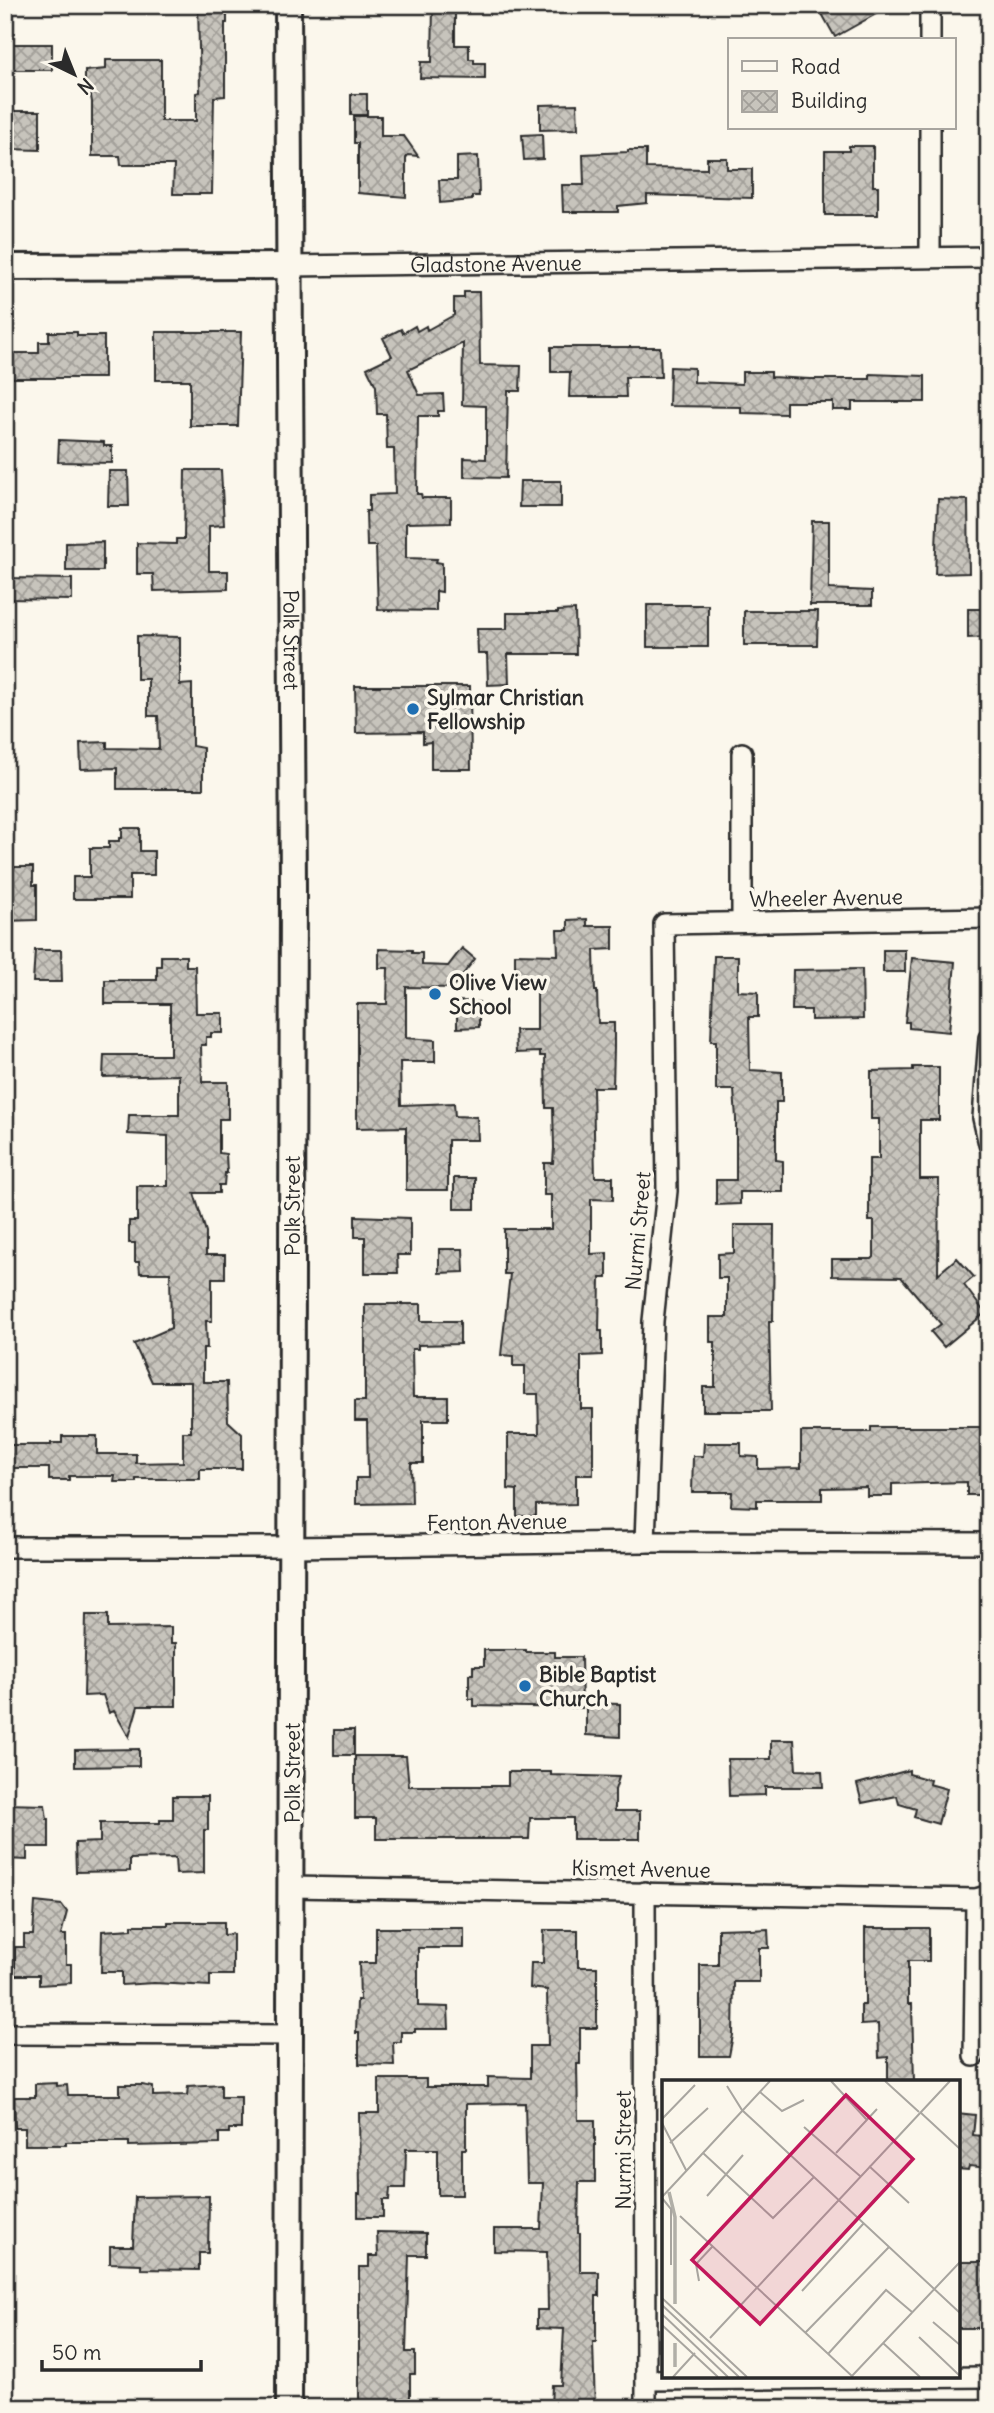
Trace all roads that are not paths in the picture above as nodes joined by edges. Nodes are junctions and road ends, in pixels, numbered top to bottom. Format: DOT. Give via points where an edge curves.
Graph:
graph roads {
  1 [pos="288,5"];
  2 [pos="930,5"];
  3 [pos="930,38"];
  4 [pos="930,130"];
  5 [pos="930,257"];
  6 [pos="989,257"];
  7 [pos="5,267"];
  8 [pos="290,267"];
  9 [pos="742,753"];
  10 [pos="989,918"];
  11 [pos="742,922"];
  12 [pos="664,924"];
  13 [pos="989,1038"];
  14 [pos="989,1144"];
  15 [pos="645,1542"];
  16 [pos="989,1543"];
  17 [pos="5,1547"];
  18 [pos="293,1547"];
  19 [pos="291,1887"];
  20 [pos="645,1892"];
  21 [pos="982,1897"];
  22 [pos="5,2035"];
  23 [pos="292,2035"];
  24 [pos="974,2056"];
  25 [pos="959,2377"];
  26 [pos="989,2377"];
  27 [pos="818,2378"];
  28 [pos="646,2379"];
  29 [pos="289,2408"];
  30 [pos="646,2408"];
  1 -- 8 [label="street, Polk Street"];
  2 -- 3 [label="street"];
  4 -- 5 [label="street"];
  5 -- 6 [label="street, Gladstone Avenue"];
  5 -- 8 [label="street, Gladstone Avenue"];
  7 -- 8 [label="street, Gladstone Avenue"];
  8 -- 18 [label="street, Polk Street"];
  9 -- 11 [label="street"];
  10 -- 11 [label="street, Wheeler Avenue"];
  11 -- 12 [label="street, Wheeler Avenue"];
  12 -- 15 [label="street, Nurmi Street" via="667,1191 653,1321"];
  13 -- 14 [label="street" via="984,1118"];
  15 -- 16 [label="street, Fenton Avenue"];
  15 -- 18 [label="street, Fenton Avenue"];
  17 -- 18 [label="street, Fenton Avenue"];
  18 -- 19 [label="street, Polk Street"];
  19 -- 20 [label="street, Kismet Avenue"];
  19 -- 23 [label="street, Polk Street"];
  20 -- 21 [label="street, Kismet Avenue"];
  20 -- 28 [label="street, Nurmi Street"];
  21 -- 24 [label="street"];
  22 -- 23 [label="street"];
  23 -- 29 [label="street, Polk Street"];
  25 -- 26 [label="street"];
  27 -- 28 [label="street"];
  28 -- 30 [label="street, Nurmi Street"];
}
